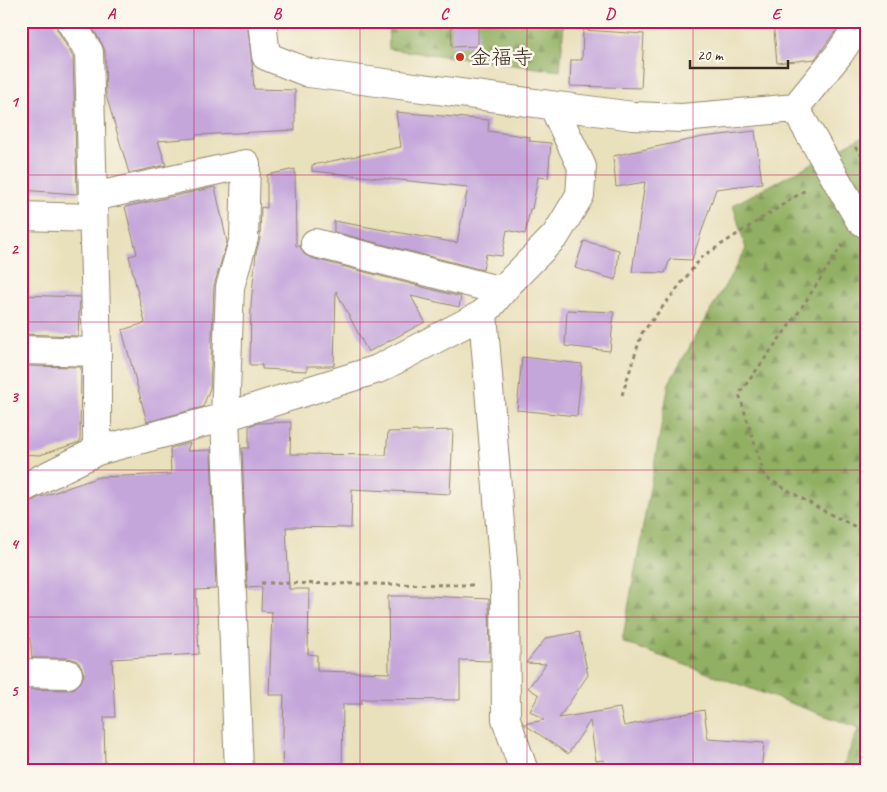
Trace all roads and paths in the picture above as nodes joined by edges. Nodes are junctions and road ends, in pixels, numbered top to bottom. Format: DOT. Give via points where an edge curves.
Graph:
graph roads {
  1 [pos="70,21"];
  2 [pos="262,21"];
  3 [pos="862,21"];
  4 [pos="553,106"];
  5 [pos="795,108"];
  6 [pos="832,172"];
  7 [pos="93,208"];
  8 [pos="21,216"];
  9 [pos="862,221"];
  10 [pos="316,243"];
  11 [pos="502,291"];
  12 [pos="483,314"];
  13 [pos="21,350"];
  14 [pos="97,352"];
  15 [pos="622,395"];
  16 [pos="225,417"];
  17 [pos="97,451"];
  18 [pos="21,489"];
  19 [pos="866,532"];
  20 [pos="232,583"];
  21 [pos="505,586"];
  22 [pos="21,673"];
  23 [pos="68,674"];
  24 [pos="239,771"];
  25 [pos="524,771"];
  1 -- 7 [label="street" via="89,52"];
  2 -- 4 [label="street" via="266,56 309,73"];
  3 -- 5 [label="street"];
  4 -- 5 [label="street" via="633,116 682,118"];
  4 -- 11 [label="street" via="582,167 580,195 556,235"];
  5 -- 6 [label="street"];
  6 -- 9 [label="street"];
  6 -- 15 [label="path" via="702,257 642,333"];
  7 -- 8 [label="street"];
  7 -- 14 [label="street"];
  7 -- 16 [label="street" via="246,164 244,238 230,287"];
  9 -- 19 [label="path" via="739,394 765,477"];
  10 -- 11 [label="street"];
  11 -- 12 [label="street"];
  12 -- 16 [label="street" via="378,369"];
  12 -- 21 [label="street"];
  13 -- 14 [label="street"];
  14 -- 17 [label="street"];
  16 -- 17 [label="street"];
  16 -- 20 [label="street"];
  17 -- 18 [label="street"];
  20 -- 21 [label="path"];
  20 -- 24 [label="street"];
  21 -- 25 [label="street" via="506,719"];
  22 -- 23 [label="street"];
}
